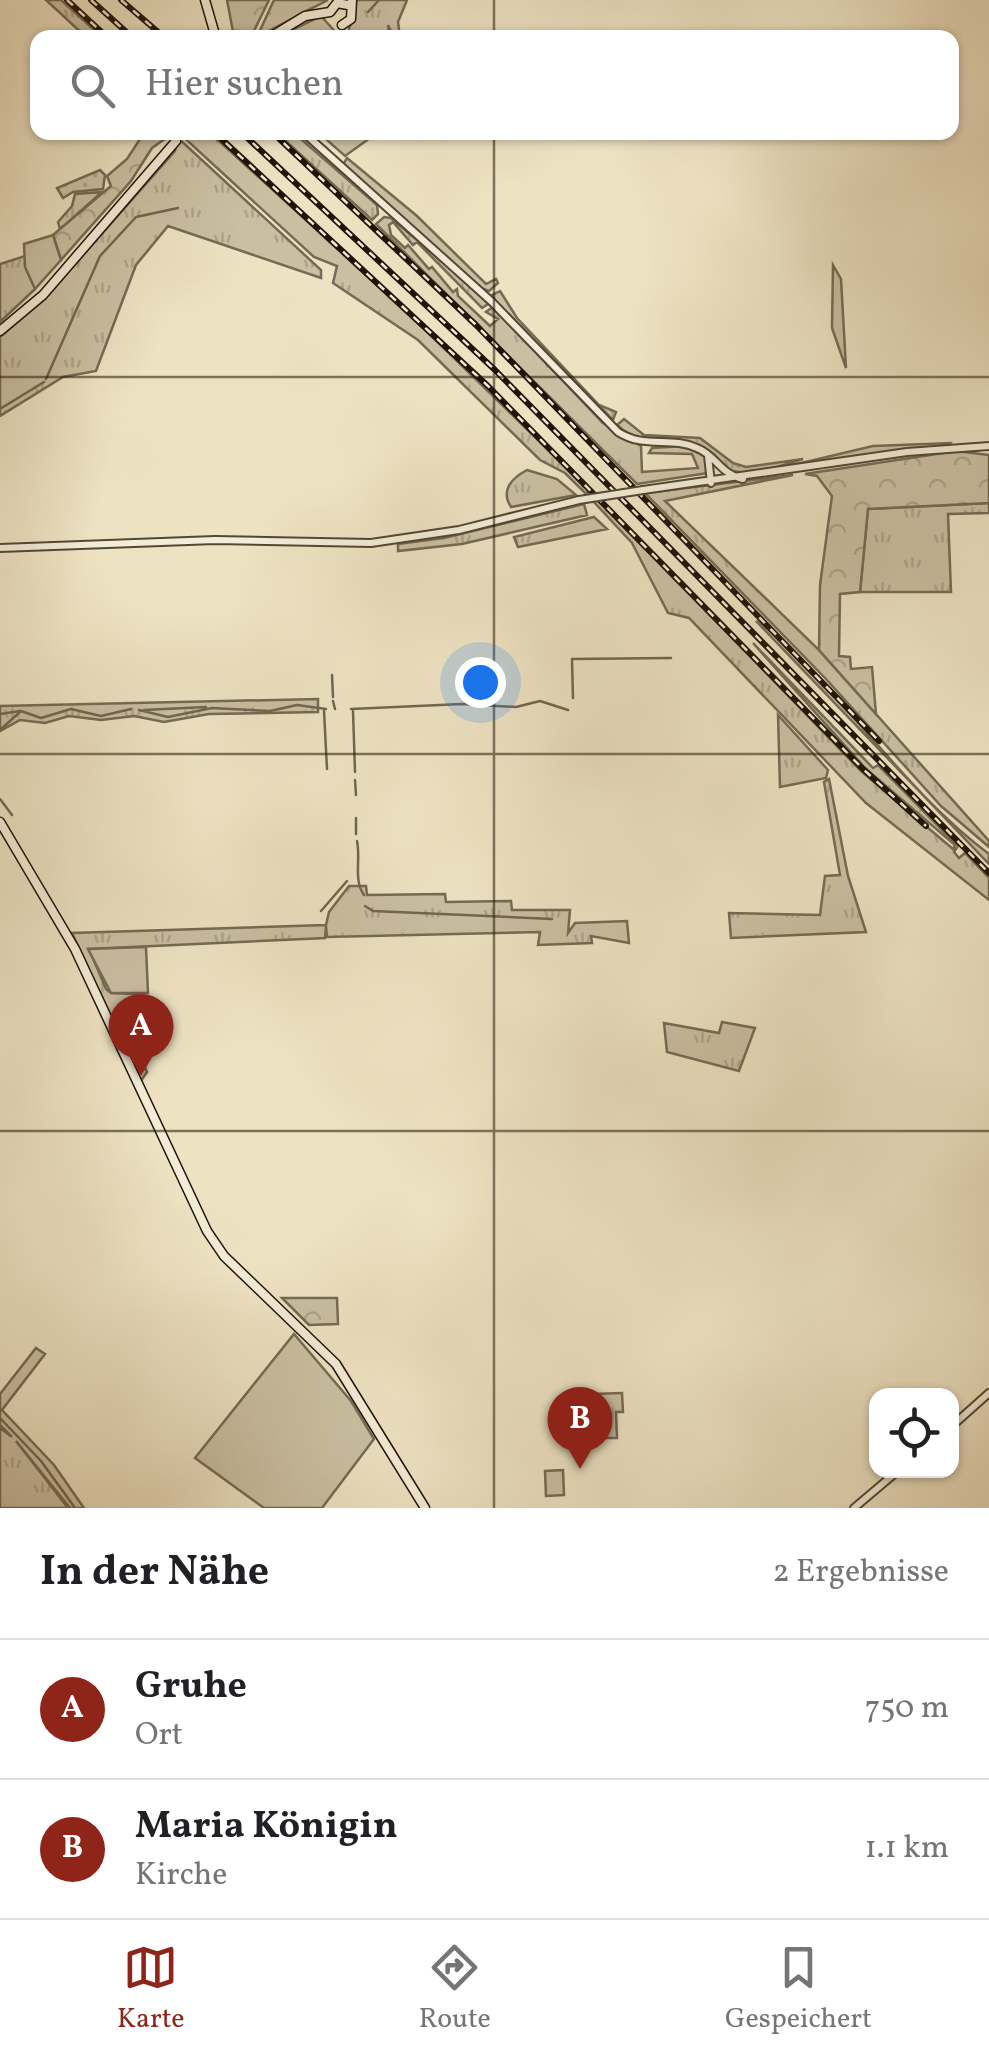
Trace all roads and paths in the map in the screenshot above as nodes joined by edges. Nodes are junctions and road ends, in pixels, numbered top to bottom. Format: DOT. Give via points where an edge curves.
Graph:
graph roads {
  1 [pos="205,0"];
  2 [pos="350,2"];
  3 [pos="330,12"];
  4 [pos="342,25"];
  5 [pos="214,30"];
  6 [pos="282,30"];
  7 [pos="342,30"];
  8 [pos="176,140"];
  9 [pos="312,140"];
  10 [pos="0,332"];
  11 [pos="989,446"];
  12 [pos="708,455"];
  13 [pos="717,467"];
  14 [pos="743,479"];
  15 [pos="713,483"];
  16 [pos="0,548"];
  17 [pos="0,822"];
  18 [pos="989,1392"];
  19 [pos="959,1420"];
  20 [pos="889,1478"];
  21 [pos="854,1507"];
  22 [pos="427,1508"];
  1 -- 5 [label="main road"];
  2 -- 3 [label="main road"];
  2 -- 4 [label="main road" via="351,19"];
  3 -- 4 [label="main road"];
  3 -- 6 [label="main road" via="305,16"];
  4 -- 7 [label="main road"];
  8 -- 10 [label="main road" via="43,295"];
  9 -- 12 [label="street" via="486,297 611,427 640,443 689,445"];
  11 -- 14 [label="street"];
  12 -- 13 [label="street"];
  12 -- 15 [label="street"];
  13 -- 14 [label="street"];
  13 -- 15 [label="street"];
  14 -- 15 [label="street"];
  15 -- 16 [label="street, bridge" via="579,500 459,530 371,543 215,540"];
  17 -- 22 [label="main road" via="75,949 206,1231 345,1375"];
  18 -- 19 [label="street"];
  20 -- 21 [label="street"];
}
